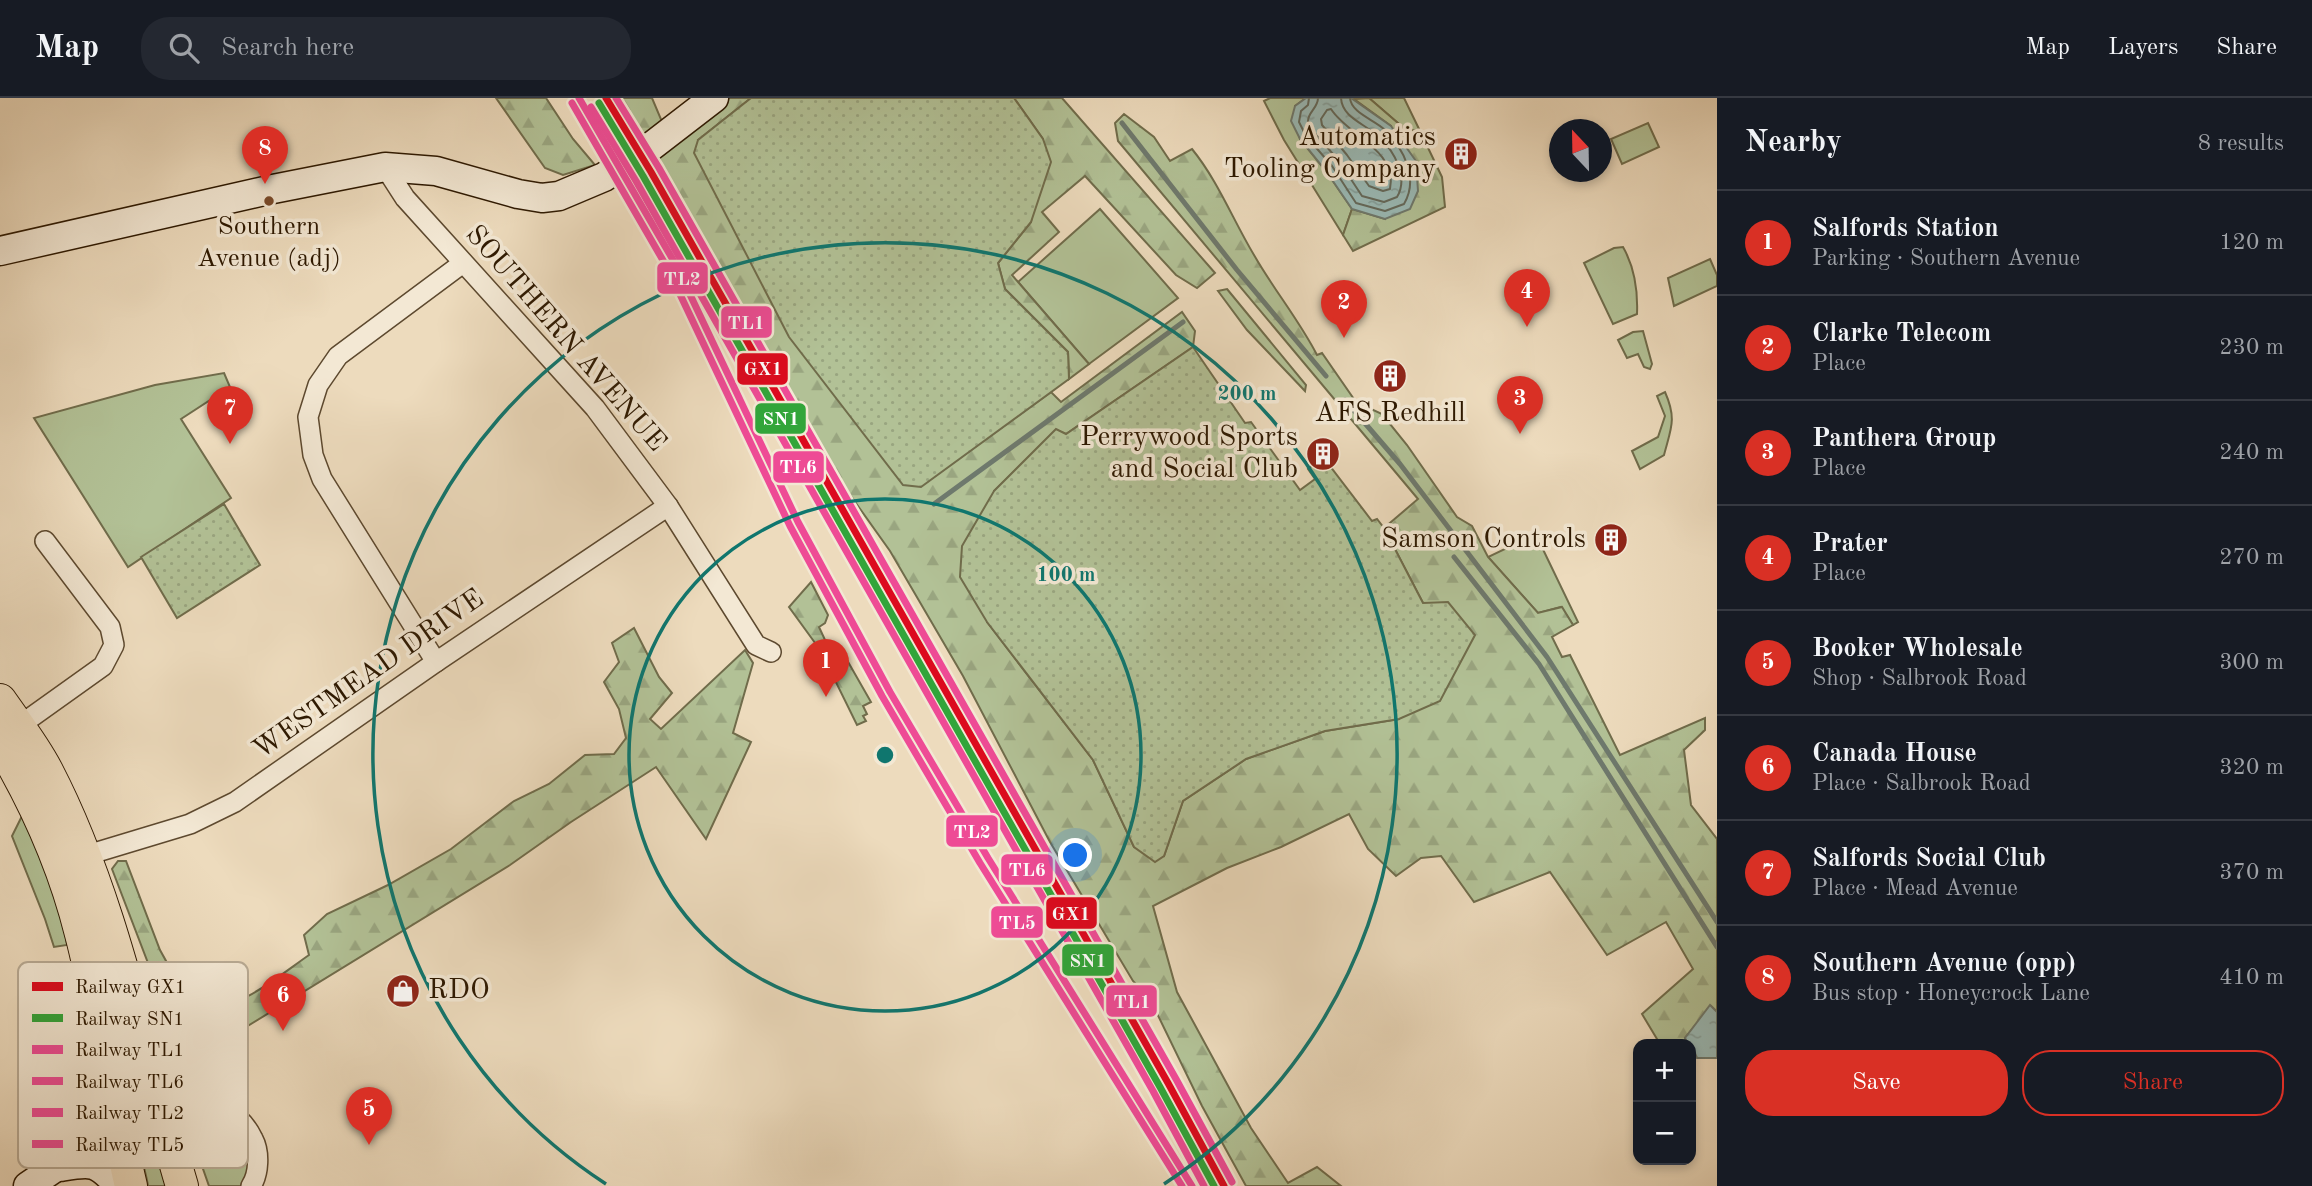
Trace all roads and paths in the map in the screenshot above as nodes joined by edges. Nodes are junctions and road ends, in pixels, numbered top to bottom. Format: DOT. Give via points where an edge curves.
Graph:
graph roads {
  1 [pos="715,98"];
  2 [pos="385,167"];
  3 [pos="0,251"];
  4 [pos="463,263"];
  5 [pos="668,506"];
  6 [pos="45,541"];
  7 [pos="771,652"];
  8 [pos="436,662"];
  9 [pos="0,700"];
  10 [pos="9,734"];
  11 [pos="84,856"];
  12 [pos="86,962"];
  13 [pos="119,962"];
  14 [pos="248,1129"];
  15 [pos="57,1168"];
  16 [pos="102,1168"];
  17 [pos="126,1168"];
  18 [pos="177,1168"];
  19 [pos="28,1186"];
  20 [pos="120,1186"];
  21 [pos="131,1186"];
  22 [pos="182,1186"];
  23 [pos="251,1186"];
  1 -- 2 [label="street" via="604,177 559,196 518,194 436,171"];
  2 -- 3 [label="street"];
  2 -- 4 [label="street, SOUTHERN AVENUE" via="405,198"];
  4 -- 5 [label="street, SOUTHERN AVENUE" via="595,408"];
  4 -- 8 [label="street" via="338,356 318,385 308,417 322,479"];
  5 -- 7 [label="street, SOUTHERN AVENUE" via="756,645"];
  5 -- 8 [label="street, WESTMEAD DRIVE"];
  6 -- 10 [label="street" via="110,627 114,645 103,666"];
  8 -- 11 [label="street, WESTMEAD DRIVE" via="235,802 190,824"];
  9 -- 10 [label="main road"];
  10 -- 11 [label="main road" via="46,769"];
  10 -- 12 [label="main road" via="59,862"];
  11 -- 13 [label="main road"];
  14 -- 23 [label="street" via="256,1143 257,1171"];
  15 -- 19 [label="street"];
  16 -- 20 [label="street"];
  17 -- 21 [label="main road"];
  18 -- 22 [label="main road"];
}
